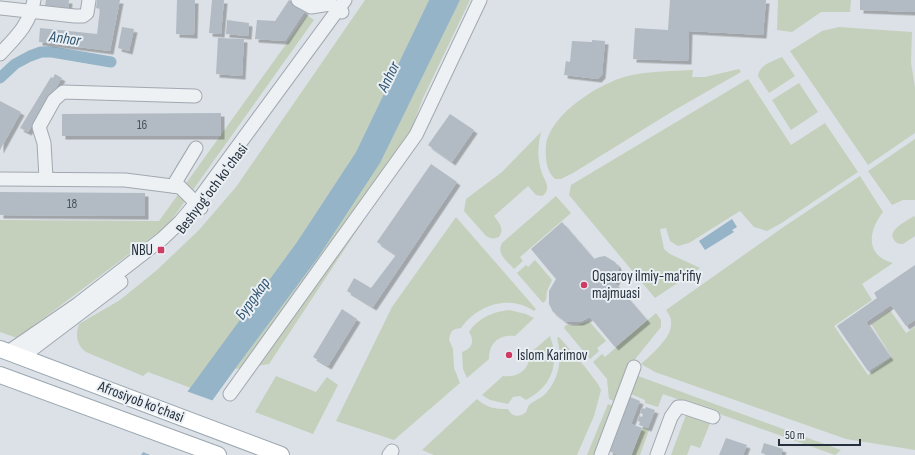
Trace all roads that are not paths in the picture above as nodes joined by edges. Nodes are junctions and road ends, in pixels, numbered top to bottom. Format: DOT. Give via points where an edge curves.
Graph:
graph roads {
  1 [pos="89,0"];
  2 [pos="298,0"];
  3 [pos="350,0"];
  4 [pos="480,0"];
  5 [pos="33,5"];
  6 [pos="337,5"];
  7 [pos="0,8"];
  8 [pos="0,54"];
  9 [pos="195,96"];
  10 [pos="196,148"];
  11 [pos="46,178"];
  12 [pos="0,179"];
  13 [pos="173,186"];
  14 [pos="198,205"];
  15 [pos="7,354"];
  16 [pos="634,367"];
  17 [pos="0,374"];
  18 [pos="230,394"];
  19 [pos="713,417"];
  20 [pos="262,452"];
  21 [pos="218,455"];
  22 [pos="281,455"];
  23 [pos="601,455"];
  24 [pos="657,455"];
  1 -- 5 [label="street" via="87,13 83,16"];
  2 -- 6 [label="street" via="311,7"];
  3 -- 6 [label="street, Beshyogʻoch koʻchasi"];
  4 -- 18 [label="street" via="416,135"];
  5 -- 7 [label="street"];
  5 -- 8 [label="street" via="23,29"];
  6 -- 14 [label="street, Beshyogʻoch koʻchasi"];
  9 -- 11 [label="street" via="63,92 54,100 39,127 44,144"];
  10 -- 13 [label="street"];
  11 -- 12 [label="street"];
  11 -- 13 [label="street" via="125,180"];
  13 -- 14 [label="street" via="180,187"];
  14 -- 15 [label="street, Beshyogʻoch koʻchasi" via="181,232 146,263"];
  15 -- 17 [label="main road, Beshyogʻoch koʻchasi"];
  15 -- 20 [label="main road, Afrosiyob ko'chasi" via="136,400 227,435"];
  16 -- 23 [label="street"];
  17 -- 21 [label="main road, Afrosiyob ko'chasi"];
  19 -- 24 [label="street" via="678,407 670,417"];
  20 -- 22 [label="main road, Afrosiyob ko'chasi"];
}
